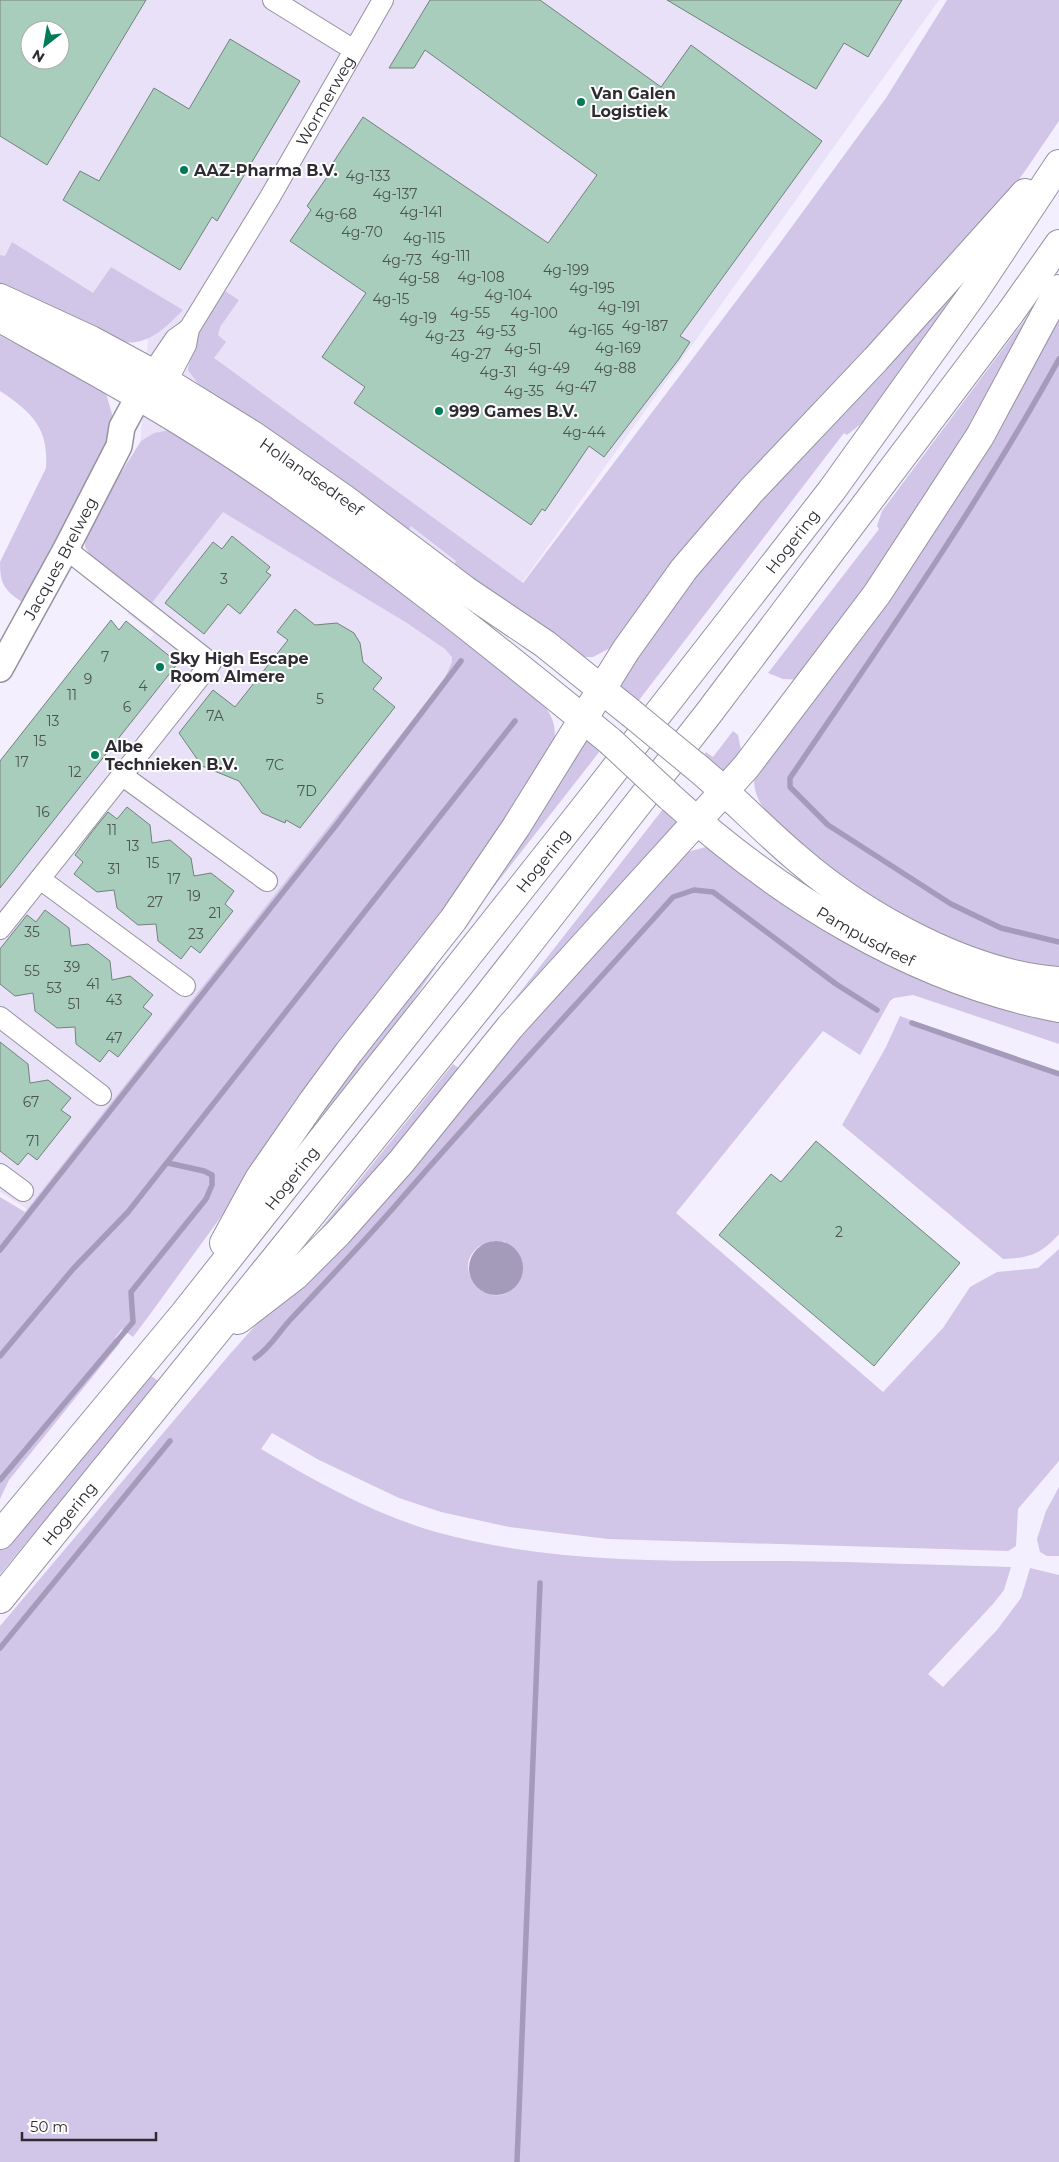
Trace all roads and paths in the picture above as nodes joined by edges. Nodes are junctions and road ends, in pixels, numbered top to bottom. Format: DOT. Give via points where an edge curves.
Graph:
graph roads {
  1 [pos="273,0"];
  2 [pos="383,0"];
  3 [pos="354,50"];
  4 [pos="1059,157"];
  5 [pos="1059,164"];
  6 [pos="1059,244"];
  7 [pos="1059,289"];
  8 [pos="0,298"];
  9 [pos="0,318"];
  10 [pos="152,389"];
  11 [pos="66,550"];
  12 [pos="0,669"];
  13 [pos="602,688"];
  14 [pos="582,718"];
  15 [pos="610,741"];
  16 [pos="694,765"];
  17 [pos="123,776"];
  18 [pos="725,790"];
  19 [pos="697,821"];
  20 [pos="40,879"];
  21 [pos="267,881"];
  22 [pos="0,929"];
  23 [pos="1059,981"];
  24 [pos="185,986"];
  25 [pos="1059,1008"];
  26 [pos="0,1017"];
  27 [pos="101,1095"];
  28 [pos="0,1174"];
  29 [pos="23,1191"];
  30 [pos="184,1314"];
  31 [pos="203,1347"];
  32 [pos="0,1536"];
  33 [pos="0,1599"];
  1 -- 3 [label="street"];
  2 -- 3 [label="street, Wormerweg"];
  3 -- 10 [label="street, Wormerweg" via="189,329 186,346"];
  4 -- 13 [label="main road" via="876,359 751,490 684,569"];
  5 -- 30 [label="main road, Hogering" via="974,292 832,490"];
  6 -- 31 [label="main road, Hogering" via="708,714 482,1003"];
  7 -- 18 [label="main road" via="980,436 877,594"];
  8 -- 10 [label="main road, Hollandsedreef" via="91,340"];
  9 -- 10 [label="main road, Hollandsedreef"];
  10 -- 11 [label="street, Jacques Brelweg" via="122,427 120,446"];
  10 -- 13 [label="main road, Hollandsedreef" via="254,436"];
  10 -- 14 [label="main road, Hollandsedreef" via="380,560"];
  11 -- 12 [label="street, Jacques Brelweg"];
  11 -- 17 [label="street" via="211,662"];
  13 -- 14 [label="main road"];
  13 -- 16 [label="main road, Hollandsedreef, bridge"];
  14 -- 15 [label="main road, Hollandsedreef"];
  14 -- 30 [label="main road" via="516,827 453,920 348,1052 259,1179"];
  15 -- 19 [label="main road, Pampusdreef, bridge"];
  16 -- 18 [label="main road, Pampusdreef"];
  17 -- 20 [label="street"];
  17 -- 21 [label="street"];
  18 -- 19 [label="main road"];
  18 -- 23 [label="main road, Pampusdreef" via="752,819 799,860 846,896 896,927 930,944 995,968"];
  19 -- 25 [label="main road, Pampusdreef" via="784,890 891,950 945,974"];
  19 -- 31 [label="main road" via="510,1027 401,1162 338,1233 296,1276"];
  20 -- 22 [label="street"];
  20 -- 24 [label="street"];
  26 -- 27 [label="street"];
  28 -- 29 [label="street"];
  30 -- 32 [label="main road, Hogering"];
  31 -- 33 [label="main road, Hogering"];
}
